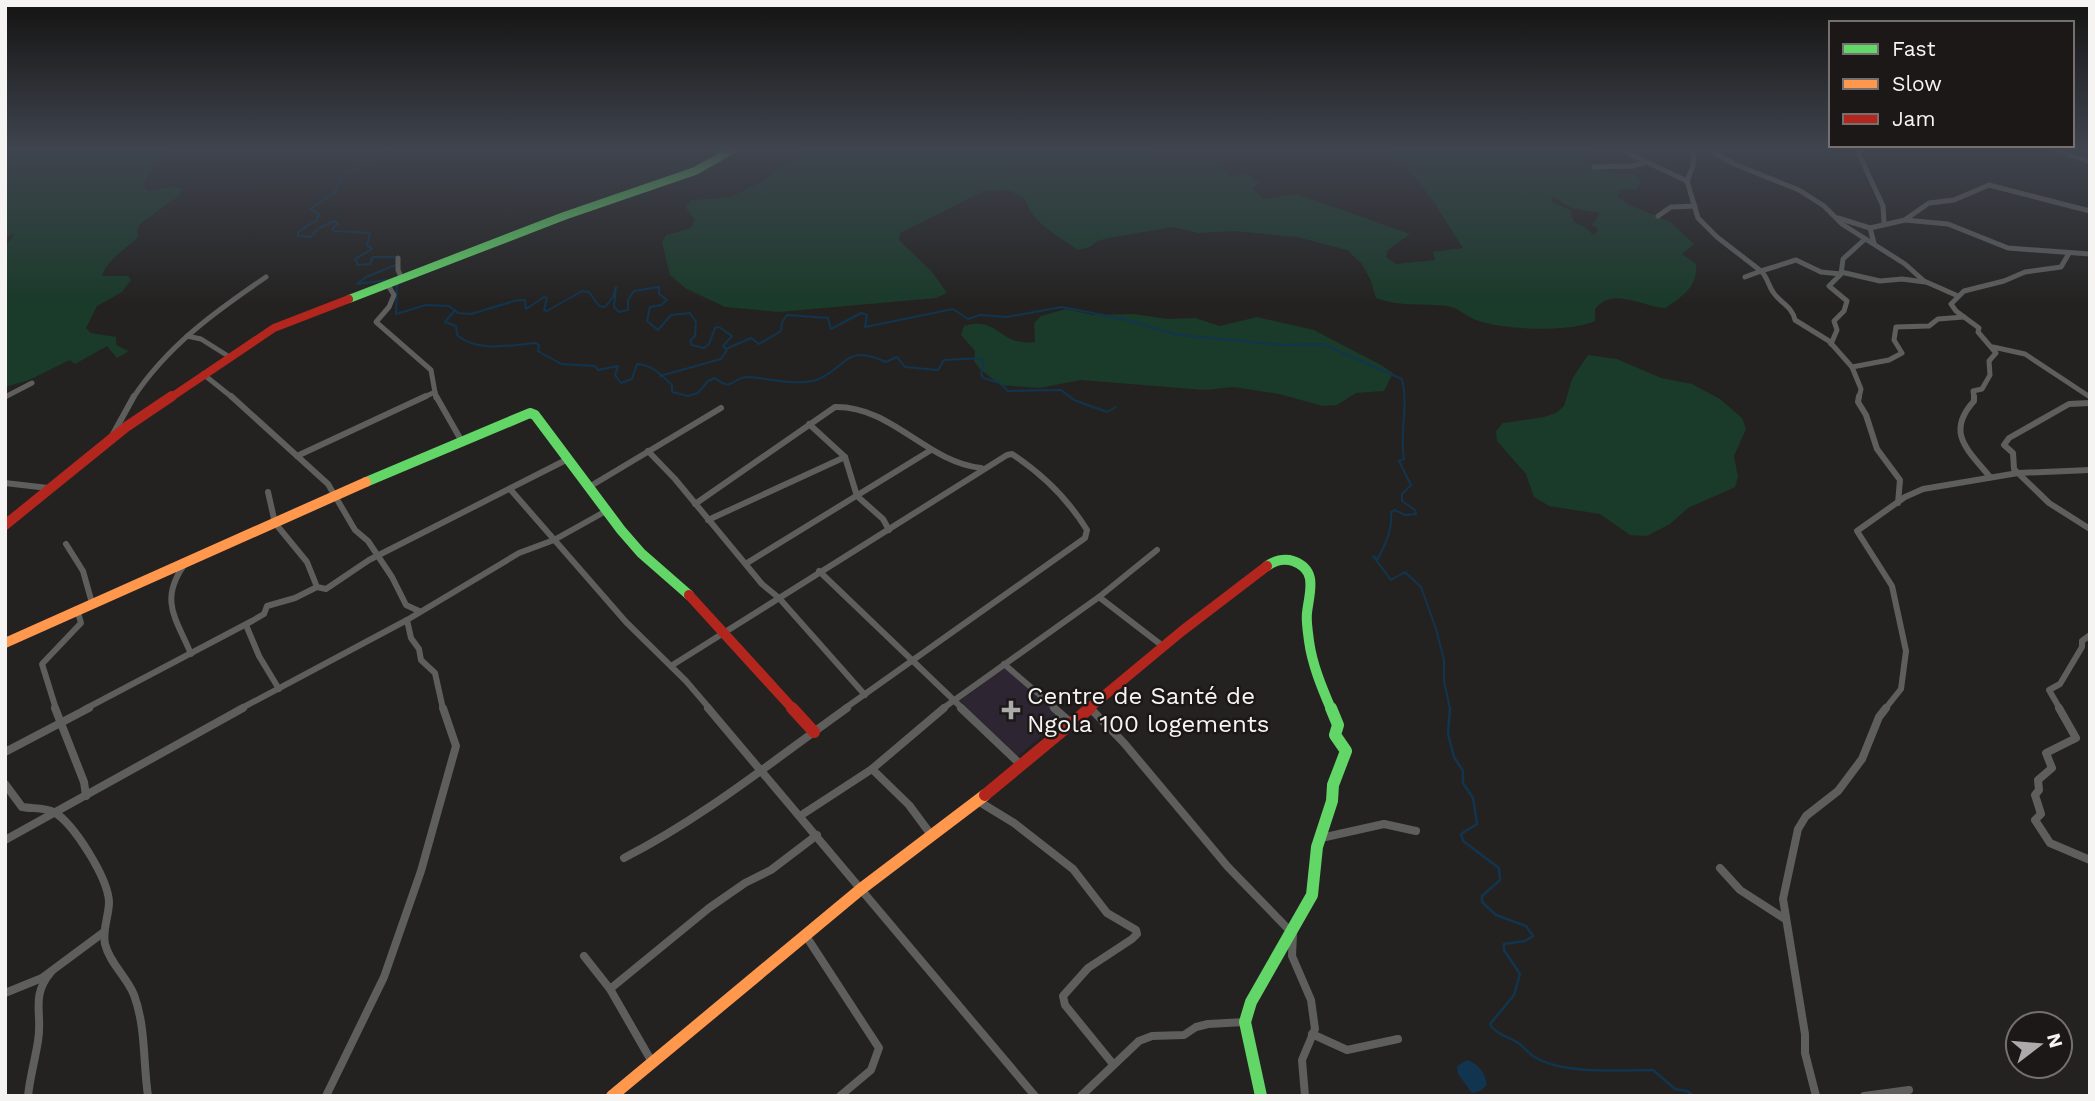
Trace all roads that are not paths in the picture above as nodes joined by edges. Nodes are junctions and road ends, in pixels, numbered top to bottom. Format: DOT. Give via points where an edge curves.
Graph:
graph roads {
  1 [pos="607,201"];
  2 [pos="1694,201"];
  3 [pos="1814,201"];
  4 [pos="1882,201"];
  5 [pos="1942,201"];
  6 [pos="2053,201"];
  7 [pos="1695,206"];
  8 [pos="2090,211"];
  9 [pos="1658,216"];
  10 [pos="1836,218"];
  11 [pos="1905,220"];
  12 [pos="1884,223"];
  13 [pos="1870,228"];
  14 [pos="1865,239"];
  15 [pos="1876,246"];
  16 [pos="2068,254"];
  17 [pos="2090,254"];
  18 [pos="398,258"];
  19 [pos="1761,271"];
  20 [pos="1841,273"];
  21 [pos="266,277"];
  22 [pos="1745,277"];
  23 [pos="402,280"];
  24 [pos="1927,282"];
  25 [pos="389,285"];
  26 [pos="1958,296"];
  27 [pos="1965,317"];
  28 [pos="187,336"];
  29 [pos="1831,344"];
  30 [pos="1991,346"];
  31 [pos="228,356"];
  32 [pos="1852,367"];
  33 [pos="203,374"];
  34 [pos="32,383"];
  35 [pos="435,391"];
  36 [pos="5,397"];
  37 [pos="2090,397"];
  38 [pos="2090,403"];
  39 [pos="721,408"];
  40 [pos="809,424"];
  41 [pos="461,440"];
  42 [pos="109,444"];
  43 [pos="931,450"];
  44 [pos="648,451"];
  45 [pos="297,456"];
  46 [pos="845,457"];
  47 [pos="566,460"];
  48 [pos="986,467"];
  49 [pos="2090,470"];
  50 [pos="2018,472"];
  51 [pos="1990,477"];
  52 [pos="5,483"];
  53 [pos="589,487"];
  54 [pos="48,488"];
  55 [pos="510,489"];
  56 [pos="268,492"];
  57 [pos="336,494"];
  58 [pos="857,496"];
  59 [pos="1898,503"];
  60 [pos="695,504"];
  61 [pos="606,511"];
  62 [pos="708,520"];
  63 [pos="275,523"];
  64 [pos="5,525"];
  65 [pos="2090,529"];
  66 [pos="889,530"];
  67 [pos="554,540"];
  68 [pos="66,544"];
  69 [pos="1157,550"];
  70 [pos="377,556"];
  71 [pos="747,563"];
  72 [pos="184,564"];
  73 [pos="819,571"];
  74 [pos="317,587"];
  75 [pos="1099,597"];
  76 [pos="779,598"];
  77 [pos="92,603"];
  78 [pos="77,609"];
  79 [pos="419,611"];
  80 [pos="407,620"];
  81 [pos="246,625"];
  82 [pos="727,634"];
  83 [pos="2090,635"];
  84 [pos="5,643"];
  85 [pos="1164,648"];
  86 [pos="191,654"];
  87 [pos="912,660"];
  88 [pos="1004,664"];
  89 [pos="671,666"];
  90 [pos="279,689"];
  91 [pos="865,695"];
  92 [pos="953,699"];
  93 [pos="1091,709"];
  94 [pos="1070,722"];
  95 [pos="62,723"];
  96 [pos="814,732"];
  97 [pos="5,752"];
  98 [pos="1020,764"];
  99 [pos="872,769"];
  100 [pos="761,770"];
  101 [pos="5,784"];
  102 [pos="86,796"];
  103 [pos="977,801"];
  104 [pos="55,813"];
  105 [pos="800,816"];
  106 [pos="1416,831"];
  107 [pos="817,835"];
  108 [pos="932,836"];
  109 [pos="1319,838"];
  110 [pos="5,840"];
  111 [pos="625,858"];
  112 [pos="2090,860"];
  113 [pos="1720,868"];
  114 [pos="861,889"];
  115 [pos="1786,919"];
  116 [pos="104,932"];
  117 [pos="1293,934"];
  118 [pos="806,936"];
  119 [pos="584,956"];
  120 [pos="51,972"];
  121 [pos="610,989"];
  122 [pos="5,993"];
  123 [pos="1245,1022"];
  124 [pos="1312,1034"];
  125 [pos="1398,1039"];
  126 [pos="652,1062"];
  127 [pos="1113,1064"];
  128 [pos="1909,1090"];
  129 [pos="28,1096"];
  130 [pos="148,1096"];
  131 [pos="326,1096"];
  132 [pos="612,1096"];
  133 [pos="840,1096"];
  134 [pos="1035,1096"];
  135 [pos="1081,1096"];
  136 [pos="1261,1096"];
  137 [pos="1305,1096"];
  138 [pos="1816,1096"];
  139 [pos="1864,1096"];
  1 -- 23 [label="street"];
  2 -- 7 [label="street"];
  3 -- 10 [label="street"];
  4 -- 12 [label="street"];
  5 -- 11 [label="street" via="1929,203"];
  6 -- 8 [label="street"];
  7 -- 9 [label="street" via="1671,207"];
  7 -- 19 [label="street" via="1707,230"];
  10 -- 13 [label="street"];
  10 -- 14 [label="street"];
  11 -- 12 [label="street"];
  11 -- 16 [label="street" via="1948,224 2008,248"];
  12 -- 13 [label="street"];
  13 -- 15 [label="street"];
  14 -- 15 [label="street"];
  14 -- 20 [label="street" via="1843,258"];
  15 -- 24 [label="street"];
  16 -- 17 [label="street"];
  16 -- 26 [label="street" via="2061,267 2025,272"];
  18 -- 23 [label="street"];
  19 -- 20 [label="street" via="1796,260 1821,272"];
  19 -- 22 [label="street"];
  19 -- 29 [label="street" via="1795,320"];
  20 -- 24 [label="street" via="1880,281"];
  20 -- 29 [label="street" via="1829,286 1847,301 1834,321 1837,330"];
  21 -- 28 [label="street"];
  23 -- 25 [label="street"];
  24 -- 26 [label="street"];
  25 -- 31 [label="street" via="274,328"];
  25 -- 35 [label="street" via="393,301 376,322 431,370"];
  26 -- 27 [label="street" via="1951,307"];
  27 -- 30 [label="street"];
  27 -- 32 [label="street" via="1938,318 1929,326 1896,327 1894,340 1902,353"];
  28 -- 31 [label="street"];
  28 -- 42 [label="street" via="156,363 132,395"];
  29 -- 32 [label="street"];
  30 -- 37 [label="street" via="2025,354"];
  30 -- 51 [label="street" via="1996,356 1989,361 1990,375 1982,389 1973,390 1974,401 1965,410 1959,432"];
  31 -- 33 [label="street"];
  32 -- 59 [label="street" via="1861,389 1858,402 1877,449 1900,480"];
  33 -- 42 [label="street"];
  33 -- 45 [label="street"];
  34 -- 36 [label="street"];
  35 -- 41 [label="street"];
  35 -- 45 [label="street"];
  38 -- 50 [label="street" via="2069,404 2009,438 2004,445 2013,453"];
  39 -- 44 [label="street"];
  40 -- 43 [label="street" via="835,407 850,406 881,416"];
  40 -- 46 [label="street"];
  40 -- 60 [label="street"];
  41 -- 47 [label="street" via="530,413"];
  41 -- 57 [label="street"];
  42 -- 54 [label="street"];
  43 -- 48 [label="street" via="963,467"];
  43 -- 58 [label="street"];
  44 -- 53 [label="street"];
  44 -- 60 [label="street"];
  45 -- 57 [label="street"];
  46 -- 58 [label="street"];
  46 -- 62 [label="street"];
  47 -- 53 [label="street"];
  47 -- 55 [label="street"];
  48 -- 66 [label="street"];
  48 -- 87 [label="street" via="1007,455 1020,459 1082,519 1085,538"];
  49 -- 50 [label="street"];
  50 -- 51 [label="street"];
  50 -- 65 [label="street" via="2049,503"];
  51 -- 59 [label="street" via="1923,489"];
  52 -- 54 [label="street"];
  53 -- 61 [label="street"];
  54 -- 64 [label="street"];
  55 -- 67 [label="street"];
  55 -- 70 [label="street"];
  56 -- 63 [label="street"];
  57 -- 63 [label="street"];
  57 -- 70 [label="street" via="355,530"];
  58 -- 66 [label="street"];
  58 -- 71 [label="street"];
  59 -- 115 [label="street" via="1856,533 1896,595 1906,651 1900,689 1880,717 1856,769 1801,822 1783,894"];
  60 -- 62 [label="street"];
  61 -- 67 [label="street"];
  61 -- 82 [label="street" via="642,553"];
  62 -- 71 [label="street"];
  63 -- 72 [label="street"];
  63 -- 74 [label="street" via="308,564"];
  66 -- 73 [label="street"];
  67 -- 79 [label="street" via="519,553"];
  67 -- 89 [label="street"];
  68 -- 77 [label="street" via="87,576"];
  69 -- 75 [label="street"];
  70 -- 74 [label="street" via="326,589"];
  70 -- 79 [label="street" via="406,606"];
  71 -- 76 [label="street"];
  72 -- 77 [label="street"];
  72 -- 86 [label="street" via="169,587 168,600"];
  73 -- 76 [label="street"];
  73 -- 87 [label="street"];
  74 -- 81 [label="street" via="267,606 264,614"];
  75 -- 85 [label="street"];
  75 -- 88 [label="street"];
  76 -- 82 [label="street"];
  76 -- 91 [label="street"];
  77 -- 78 [label="street"];
  78 -- 84 [label="street"];
  78 -- 95 [label="street" via="81,622 73,637 42,664"];
  79 -- 80 [label="street"];
  80 -- 90 [label="street"];
  80 -- 131 [label="street" via="421,660 435,673 456,746 421,871 384,974"];
  81 -- 86 [label="street"];
  81 -- 90 [label="street"];
  82 -- 89 [label="street"];
  82 -- 96 [label="street"];
  83 -- 112 [label="street" via="2082,641 2060,684 2049,690 2076,738 2046,753 2052,768 2038,780 2035,795 2040,835 2052,846"];
  85 -- 93 [label="street"];
  85 -- 109 [label="street" via="1274,561 1297,561 1309,575 1312,586 1306,613 1310,648 1338,725 1335,735 1346,751"];
  86 -- 95 [label="street"];
  87 -- 91 [label="street"];
  87 -- 92 [label="street"];
  88 -- 92 [label="street"];
  88 -- 94 [label="street"];
  89 -- 100 [label="street"];
  90 -- 102 [label="street"];
  91 -- 96 [label="street"];
  92 -- 98 [label="street"];
  92 -- 99 [label="street"];
  93 -- 94 [label="street"];
  93 -- 117 [label="street" via="1228,867"];
  94 -- 98 [label="street"];
  95 -- 97 [label="street"];
  95 -- 102 [label="street"];
  96 -- 100 [label="street"];
  98 -- 103 [label="street"];
  99 -- 105 [label="street"];
  99 -- 108 [label="street" via="909,805"];
  100 -- 105 [label="street"];
  100 -- 111 [label="street" via="674,831"];
  101 -- 104 [label="street" via="22,807"];
  102 -- 104 [label="street"];
  103 -- 108 [label="street"];
  103 -- 127 [label="street" via="1073,869 1107,913 1136,930 1132,939 1088,968 1063,996"];
  104 -- 110 [label="street"];
  104 -- 116 [label="street" via="86,850 104,884 109,898"];
  105 -- 107 [label="street"];
  106 -- 109 [label="street" via="1384,824"];
  107 -- 114 [label="street"];
  107 -- 121 [label="street" via="709,908"];
  108 -- 114 [label="street"];
  109 -- 117 [label="street" via="1312,895"];
  113 -- 115 [label="street" via="1740,890"];
  114 -- 118 [label="street"];
  114 -- 134 [label="street"];
  115 -- 138 [label="street" via="1805,1053"];
  116 -- 120 [label="street"];
  116 -- 130 [label="street" via="113,966 126,979 139,1012"];
  117 -- 123 [label="street" via="1251,1002"];
  117 -- 124 [label="street" via="1292,956 1311,1000"];
  118 -- 126 [label="street"];
  118 -- 133 [label="street" via="879,1048 873,1070"];
  119 -- 121 [label="street"];
  120 -- 122 [label="street"];
  120 -- 129 [label="street" via="41,984 39,1038"];
  121 -- 126 [label="street"];
  123 -- 127 [label="street" via="1208,1024 1184,1035 1152,1036 1139,1041"];
  123 -- 136 [label="street"];
  124 -- 125 [label="street" via="1347,1050"];
  124 -- 137 [label="street" via="1303,1060"];
  126 -- 132 [label="street"];
  127 -- 135 [label="street"];
  128 -- 139 [label="street"];
}
